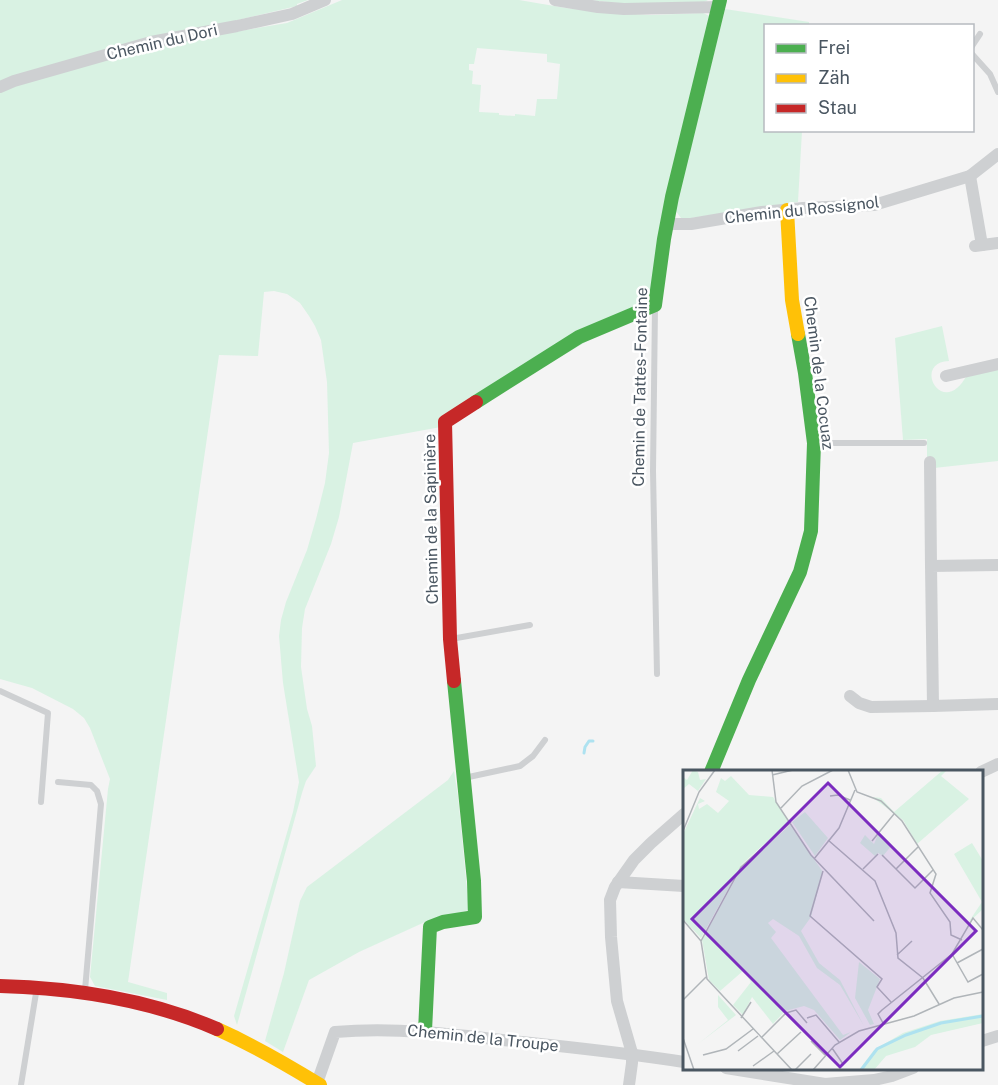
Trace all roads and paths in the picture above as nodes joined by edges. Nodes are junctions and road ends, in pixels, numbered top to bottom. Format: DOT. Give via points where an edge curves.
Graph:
graph roads {
  1 [pos="325,0"];
  2 [pos="555,0"];
  3 [pos="719,3"];
  4 [pos="980,34"];
  5 [pos="974,43"];
  6 [pos="974,56"];
  7 [pos="0,87"];
  8 [pos="998,92"];
  9 [pos="998,154"];
  10 [pos="970,176"];
  11 [pos="787,210"];
  12 [pos="667,224"];
  13 [pos="998,243"];
  14 [pos="655,305"];
  15 [pos="998,364"];
  16 [pos="946,376"];
  17 [pos="814,443"];
  18 [pos="924,443"];
  19 [pos="930,462"];
  20 [pos="998,565"];
  21 [pos="931,566"];
  22 [pos="530,625"];
  23 [pos="450,639"];
  24 [pos="657,674"];
  25 [pos="0,691"];
  26 [pos="850,696"];
  27 [pos="998,704"];
  28 [pos="933,706"];
  29 [pos="545,740"];
  30 [pos="998,764"];
  31 [pos="711,770"];
  32 [pos="983,770"];
  33 [pos="463,778"];
  34 [pos="58,782"];
  35 [pos="41,802"];
  36 [pos="683,815"];
  37 [pos="618,882"];
  38 [pos="683,886"];
  39 [pos="0,986"];
  40 [pos="37,987"];
  41 [pos="85,991"];
  42 [pos="425,1031"];
  43 [pos="998,1036"];
  44 [pos="983,1040"];
  45 [pos="632,1053"];
  46 [pos="683,1062"];
  47 [pos="738,1070"];
  48 [pos="908,1070"];
  49 [pos="318,1084"];
  50 [pos="21,1085"];
  51 [pos="629,1085"];
  52 [pos="824,1085"];
  1 -- 7 [label="street, Chemin du Dori" via="292,14 151,42"];
  2 -- 3 [label="street" via="624,9"];
  3 -- 12 [label="street, Chemin de Tattes-Fontaine"];
  4 -- 5 [label="lane"];
  6 -- 8 [label="lane" via="990,74"];
  9 -- 10 [label="street, Chemin du Rossignol"];
  10 -- 11 [label="street, Chemin du Rossignol" via="874,205"];
  10 -- 13 [label="street" via="979,246"];
  11 -- 12 [label="street, Chemin du Rossignol"];
  11 -- 17 [label="street, Chemin de la Cocuaz" via="792,300"];
  12 -- 14 [label="street, Chemin de Tattes-Fontaine"];
  14 -- 23 [label="street, Chemin de la Sapinière" via="579,337 445,422"];
  14 -- 24 [label="lane, Chemin de Tattes-Fontaine"];
  15 -- 16 [label="street"];
  17 -- 18 [label="lane"];
  17 -- 31 [label="street, Chemin de la Cocuaz" via="812,531 801,572"];
  19 -- 21 [label="street"];
  20 -- 21 [label="street"];
  21 -- 28 [label="street"];
  22 -- 23 [label="lane"];
  23 -- 33 [label="street, Chemin de la Sapinière"];
  25 -- 35 [label="lane" via="48,713"];
  26 -- 28 [label="street" via="871,707"];
  27 -- 28 [label="street"];
  29 -- 33 [label="lane" via="520,766"];
  30 -- 32 [label="street"];
  33 -- 42 [label="street, Chemin de la Sapinière" via="475,917 430,927"];
  34 -- 41 [label="lane" via="92,785 100,796"];
  36 -- 37 [label="street" via="640,854"];
  37 -- 38 [label="street"];
  37 -- 45 [label="street" via="610,900 611,937 617,1001"];
  39 -- 40 [label="street"];
  40 -- 41 [label="street"];
  40 -- 50 [label="lane"];
  41 -- 49 [label="street" via="136,1001 201,1022 278,1059"];
  42 -- 45 [label="street, Chemin de la Troupe"];
  42 -- 49 [label="street, Chemin de la Troupe" via="335,1032"];
  43 -- 44 [label="street"];
  45 -- 46 [label="street, Chemin de la Troupe"];
  45 -- 51 [label="street"];
  47 -- 52 [label="street"];
  48 -- 52 [label="street" via="874,1080"];
}
